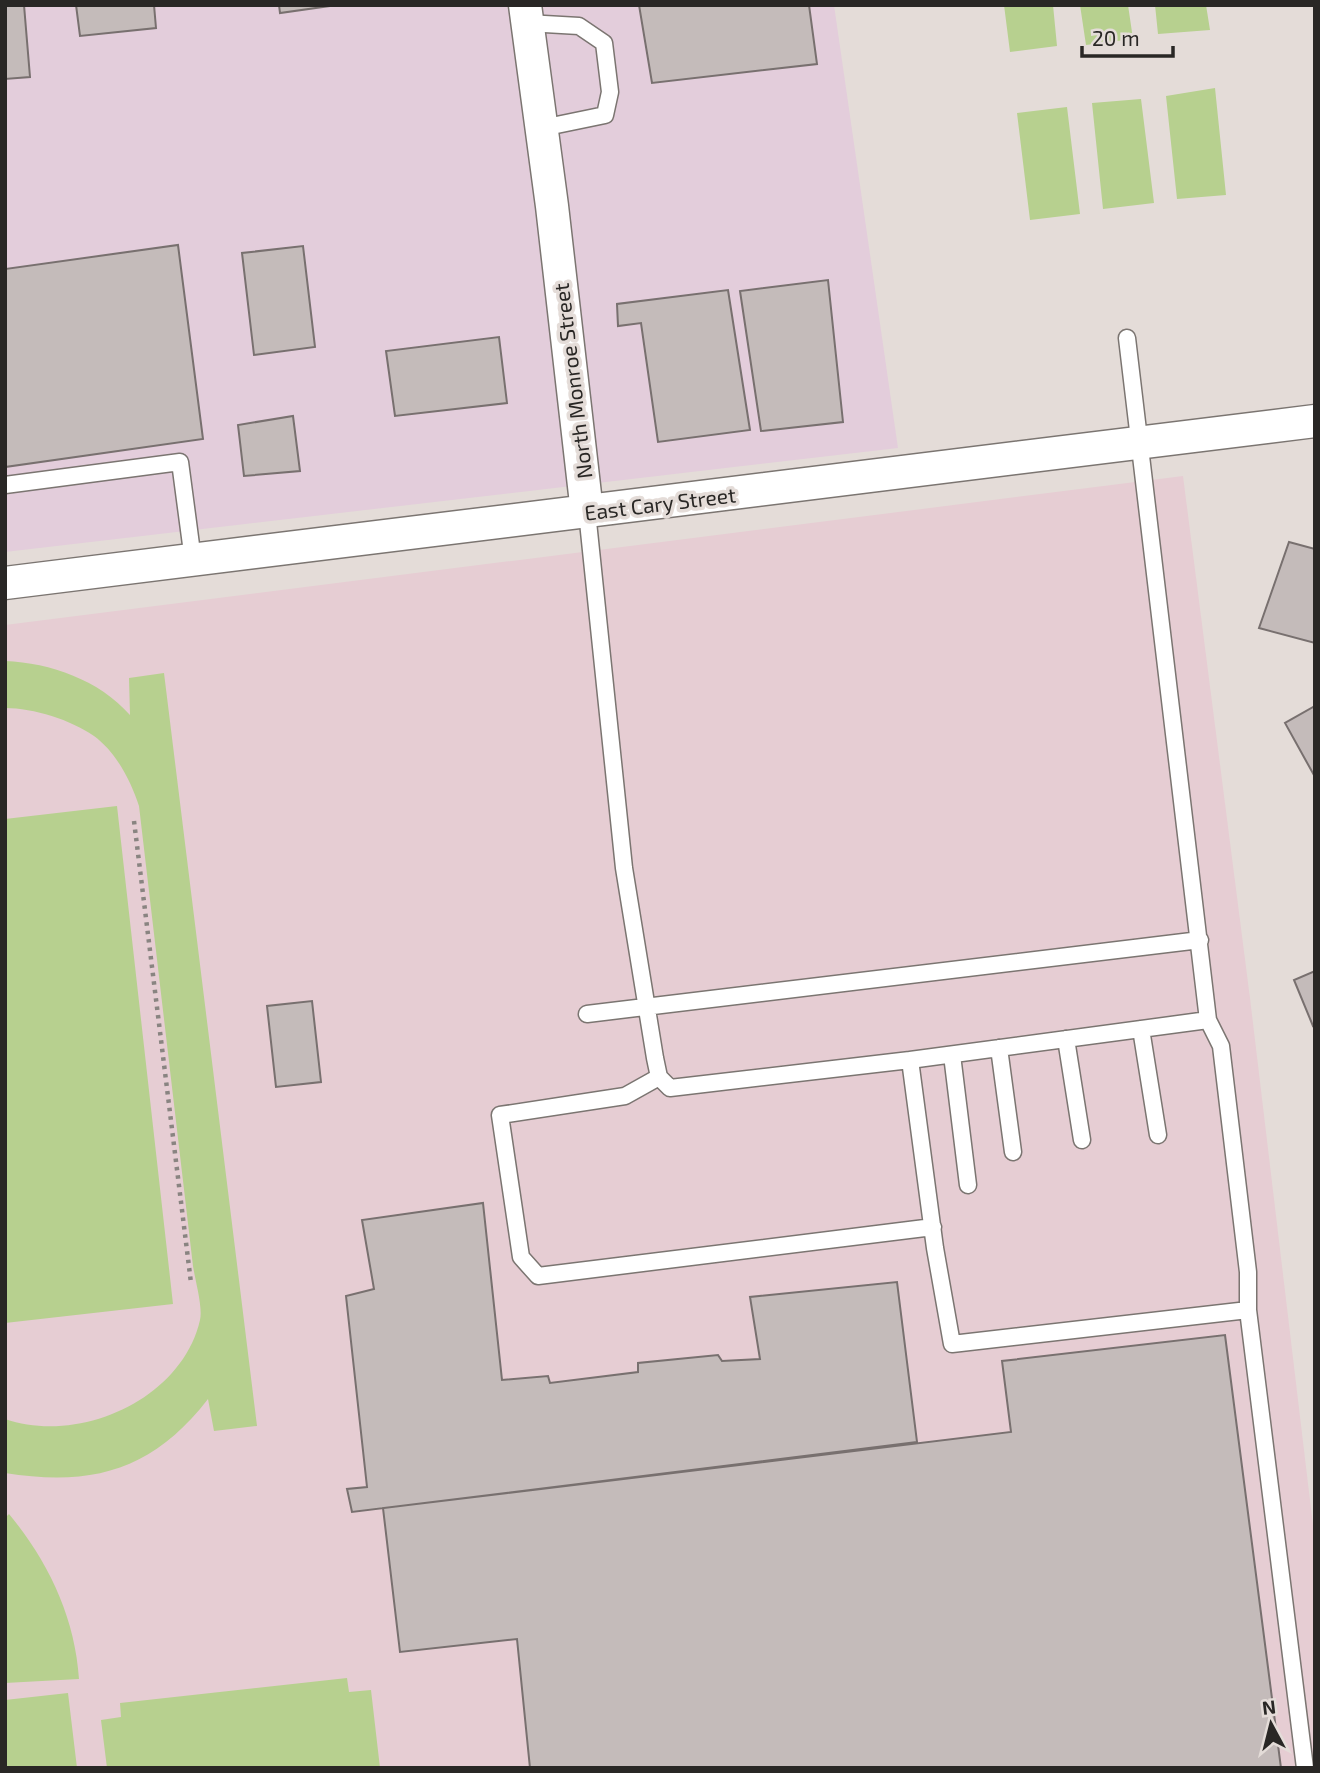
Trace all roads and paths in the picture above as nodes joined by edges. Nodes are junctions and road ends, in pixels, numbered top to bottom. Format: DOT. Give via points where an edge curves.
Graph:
graph roads {
  1 [pos="526,14"];
  2 [pos="542,128"];
  3 [pos="1127,338"];
  4 [pos="1315,421"];
  5 [pos="1140,444"];
  6 [pos="5,485"];
  7 [pos="587,512"];
  8 [pos="193,560"];
  9 [pos="5,583"];
  10 [pos="134,821"];
  11 [pos="1200,940"];
  12 [pos="646,1006"];
  13 [pos="587,1014"];
  14 [pos="1208,1020"];
  15 [pos="1141,1029"];
  16 [pos="1066,1039"];
  17 [pos="999,1048"];
  18 [pos="952,1055"];
  19 [pos="910,1060"];
  20 [pos="659,1077"];
  21 [pos="1158,1135"];
  22 [pos="1082,1140"];
  23 [pos="1013,1152"];
  24 [pos="968,1185"];
  25 [pos="933,1227"];
  26 [pos="191,1283"];
  27 [pos="1248,1310"];
  28 [pos="1305,1768"];
  1 -- 2 [label="street, North Monroe Street"];
  1 -- 2 [label="lane" via="579,26 604,43 610,92 605,115"];
  2 -- 7 [label="street, North Monroe Street"];
  3 -- 5 [label="lane"];
  4 -- 5 [label="street, East Cary Street"];
  5 -- 7 [label="street, East Cary Street"];
  5 -- 11 [label="lane"];
  6 -- 8 [label="lane" via="180,462"];
  7 -- 8 [label="street, East Cary Street"];
  7 -- 12 [label="lane, North Monroe Street" via="624,868"];
  8 -- 9 [label="street, East Cary Street"];
  10 -- 26 [label="path"];
  11 -- 12 [label="lane"];
  11 -- 14 [label="lane"];
  12 -- 13 [label="lane"];
  12 -- 20 [label="lane, North Monroe Street"];
  14 -- 15 [label="lane"];
  14 -- 27 [label="lane" via="1221,1046 1248,1272"];
  15 -- 16 [label="lane"];
  15 -- 21 [label="lane"];
  16 -- 17 [label="lane"];
  16 -- 22 [label="lane"];
  17 -- 18 [label="lane"];
  17 -- 23 [label="lane"];
  18 -- 19 [label="lane"];
  18 -- 24 [label="lane"];
  19 -- 20 [label="lane" via="670,1088"];
  19 -- 25 [label="lane"];
  20 -- 25 [label="lane" via="625,1096 500,1115 520,1257 538,1276"];
  25 -- 27 [label="lane" via="952,1344"];
  27 -- 28 [label="lane"];
}
